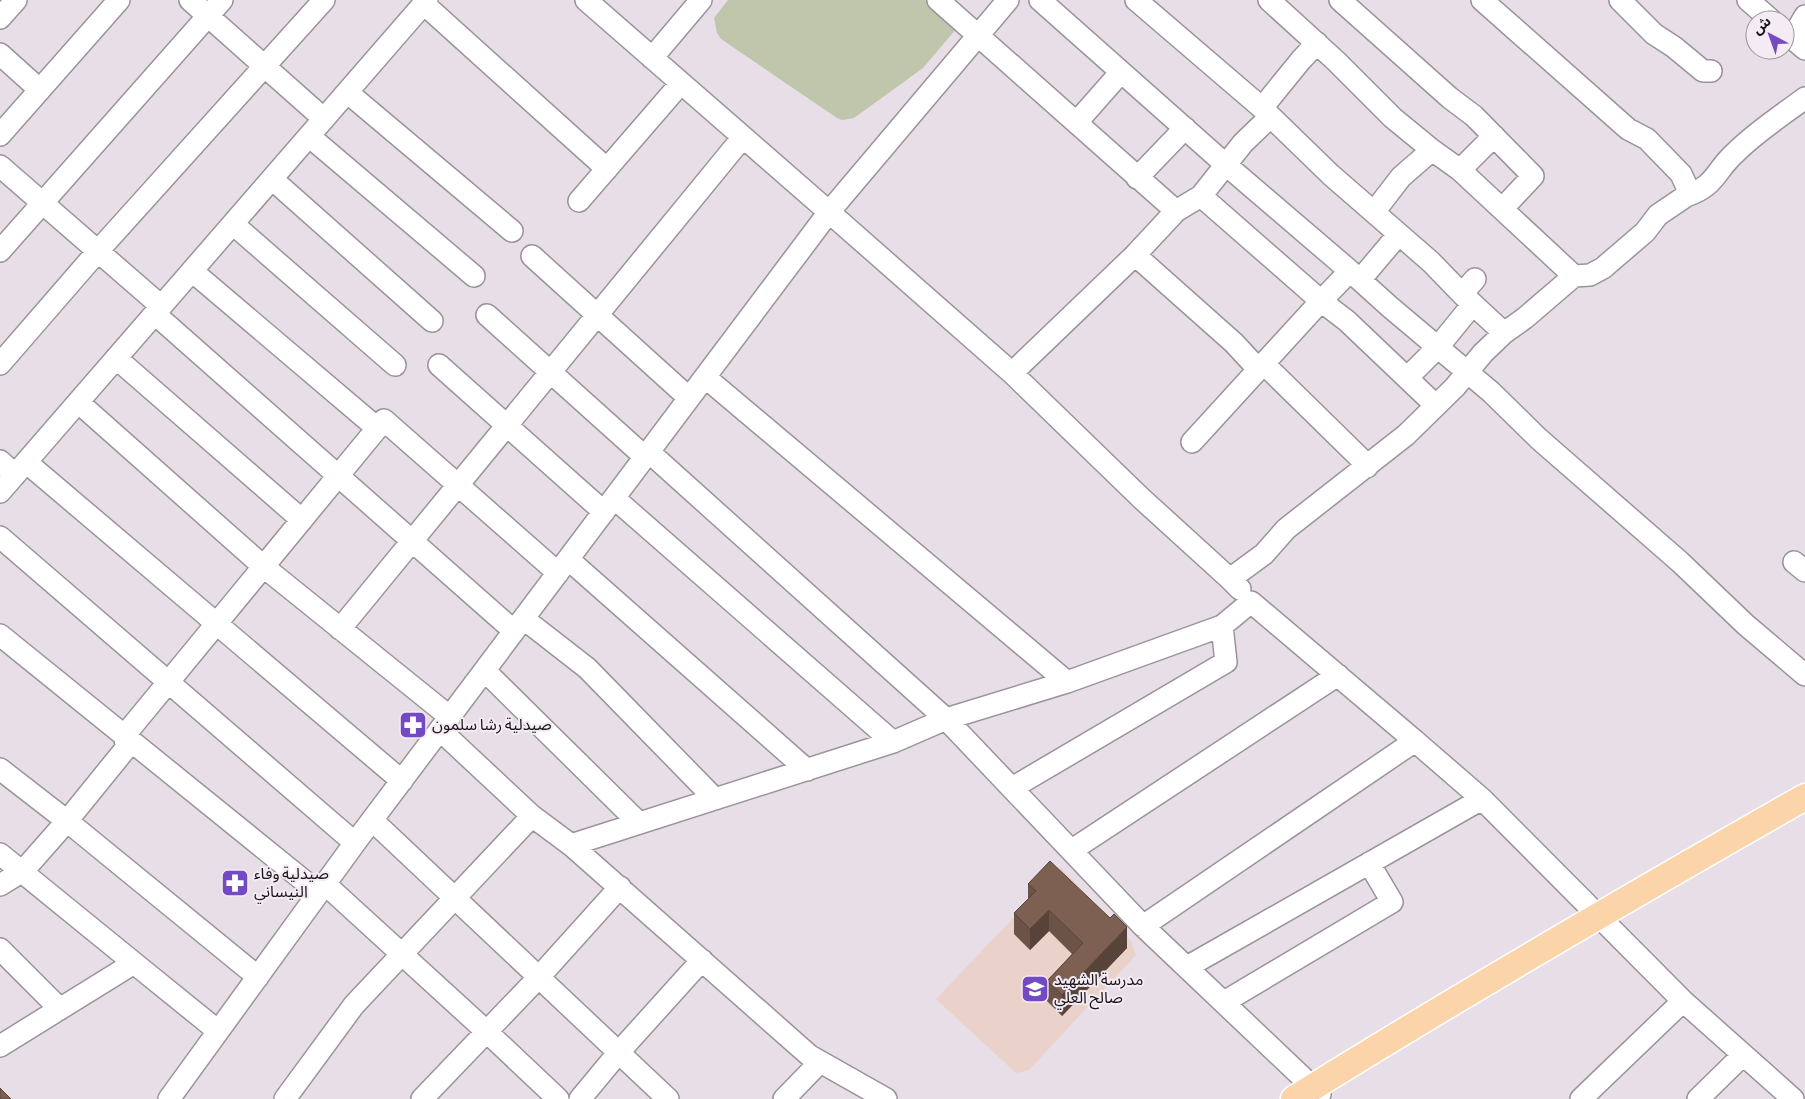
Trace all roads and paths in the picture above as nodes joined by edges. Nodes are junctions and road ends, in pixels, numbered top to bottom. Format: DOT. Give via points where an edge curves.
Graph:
graph roads {
  1 [pos="16,0"];
  2 [pos="119,0"];
  3 [pos="190,0"];
  4 [pos="222,0"];
  5 [pos="324,0"];
  6 [pos="586,0"];
  7 [pos="702,0"];
  8 [pos="938,0"];
  9 [pos="1008,0"];
  10 [pos="1040,0"];
  11 [pos="1136,0"];
  12 [pos="1269,0"];
  13 [pos="1482,0"];
  14 [pos="1620,0"];
  15 [pos="1748,0"];
  16 [pos="426,2"];
  17 [pos="1349,3"];
  18 [pos="1760,10"];
  19 [pos="208,16"];
  20 [pos="1805,16"];
  21 [pos="0,18"];
  22 [pos="978,35"];
  23 [pos="1795,38"];
  24 [pos="1317,43"];
  25 [pos="0,54"];
  26 [pos="652,58"];
  27 [pos="265,66"];
  28 [pos="1711,71"];
  29 [pos="1121,72"];
  30 [pos="681,83"];
  31 [pos="40,90"];
  32 [pos="347,92"];
  33 [pos="1805,98"];
  34 [pos="1266,112"];
  35 [pos="324,119"];
  36 [pos="1077,122"];
  37 [pos="1185,128"];
  38 [pos="0,135"];
  39 [pos="309,136"];
  40 [pos="1494,136"];
  41 [pos="743,137"];
  42 [pos="1432,150"];
  43 [pos="1225,164"];
  44 [pos="0,166"];
  45 [pos="607,169"];
  46 [pos="1460,170"];
  47 [pos="1137,178"];
  48 [pos="272,179"];
  49 [pos="1201,196"];
  50 [pos="1686,196"];
  51 [pos="579,201"];
  52 [pos="43,203"];
  53 [pos="1503,208"];
  54 [pos="1176,211"];
  55 [pos="829,212"];
  56 [pos="1374,212"];
  57 [pos="233,224"];
  58 [pos="512,231"];
  59 [pos="1398,235"];
  60 [pos="0,251"];
  61 [pos="98,251"];
  62 [pos="1134,255"];
  63 [pos="532,256"];
  64 [pos="192,271"];
  65 [pos="1355,275"];
  66 [pos="474,276"];
  67 [pos="1574,276"];
  68 [pos="1470,292"];
  69 [pos="1321,300"];
  70 [pos="158,310"];
  71 [pos="487,315"];
  72 [pos="597,315"];
  73 [pos="432,321"];
  74 [pos="1504,333"];
  75 [pos="1438,347"];
  76 [pos="116,358"];
  77 [pos="0,364"];
  78 [pos="394,365"];
  79 [pos="439,365"];
  80 [pos="1261,366"];
  81 [pos="550,372"];
  82 [pos="1012,373"];
  83 [pos="1466,373"];
  84 [pos="705,378"];
  85 [pos="1407,378"];
  86 [pos="690,398"];
  87 [pos="78,402"];
  88 [pos="1435,406"];
  89 [pos="507,425"];
  90 [pos="378,428"];
  91 [pos="1192,442"];
  92 [pos="647,455"];
  93 [pos="14,466"];
  94 [pos="1367,467"];
  95 [pos="338,476"];
  96 [pos="458,485"];
  97 [pos="0,492"];
  98 [pos="609,505"];
  99 [pos="302,520"];
  100 [pos="0,537"];
  101 [pos="412,541"];
  102 [pos="563,566"];
  103 [pos="264,567"];
  104 [pos="1230,579"];
  105 [pos="1251,602"];
  106 [pos="217,624"];
  107 [pos="519,625"];
  108 [pos="1222,626"];
  109 [pos="340,629"];
  110 [pos="0,635"];
  111 [pos="485,671"];
  112 [pos="1338,675"];
  113 [pos="1805,675"];
  114 [pos="169,682"];
  115 [pos="1067,682"];
  116 [pos="946,719"];
  117 [pos="445,724"];
  118 [pos="124,736"];
  119 [pos="1415,741"];
  120 [pos="893,742"];
  121 [pos="0,770"];
  122 [pos="807,770"];
  123 [pos="402,781"];
  124 [pos="1012,788"];
  125 [pos="1805,796"];
  126 [pos="715,799"];
  127 [pos="1482,799"];
  128 [pos="532,816"];
  129 [pos="1805,816"];
  130 [pos="372,820"];
  131 [pos="67,821"];
  132 [pos="639,823"];
  133 [pos="356,843"];
  134 [pos="571,844"];
  135 [pos="1072,850"];
  136 [pos="0,854"];
  137 [pos="1369,863"];
  138 [pos="23,871"];
  139 [pos="0,885"];
  140 [pos="322,888"];
  141 [pos="620,888"];
  142 [pos="454,898"];
  143 [pos="1605,922"];
  144 [pos="1143,926"];
  145 [pos="0,949"];
  146 [pos="402,954"];
  147 [pos="702,960"];
  148 [pos="134,963"];
  149 [pos="1187,967"];
  150 [pos="258,977"];
  151 [pos="538,977"];
  152 [pos="1683,1001"];
  153 [pos="1224,1002"];
  154 [pos="60,1009"];
  155 [pos="218,1031"];
  156 [pos="486,1031"];
  157 [pos="0,1046"];
  158 [pos="618,1052"];
  159 [pos="1743,1055"];
  160 [pos="820,1062"];
  161 [pos="546,1095"];
  162 [pos="1315,1095"];
  163 [pos="169,1099"];
  164 [pos="285,1099"];
  165 [pos="422,1099"];
  166 [pos="580,1099"];
  167 [pos="668,1099"];
  168 [pos="784,1099"];
  169 [pos="886,1099"];
  170 [pos="1581,1099"];
  171 [pos="1698,1099"];
  172 [pos="1792,1099"];
  1 -- 21 [label="street"];
  2 -- 31 [label="street"];
  3 -- 19 [label="street"];
  4 -- 19 [label="street"];
  5 -- 27 [label="street"];
  6 -- 26 [label="street"];
  7 -- 26 [label="street"];
  8 -- 22 [label="street"];
  9 -- 22 [label="street"];
  10 -- 29 [label="street"];
  11 -- 34 [label="street"];
  12 -- 24 [label="street"];
  13 -- 50 [label="street" via="1622,124 1647,139 1681,174 1687,187"];
  14 -- 28 [label="street" via="1654,34 1703,71"];
  15 -- 18 [label="street"];
  16 -- 32 [label="street"];
  16 -- 45 [label="street"];
  17 -- 40 [label="street"];
  19 -- 27 [label="street"];
  19 -- 52 [label="street"];
  20 -- 23 [label="street"];
  22 -- 36 [label="street"];
  22 -- 55 [label="street"];
  24 -- 34 [label="street" via="1301,60"];
  24 -- 42 [label="street" via="1393,118"];
  25 -- 31 [label="street"];
  26 -- 30 [label="street"];
  27 -- 35 [label="street"];
  27 -- 61 [label="street"];
  29 -- 36 [label="street"];
  29 -- 37 [label="street"];
  30 -- 41 [label="street"];
  30 -- 45 [label="street"];
  31 -- 38 [label="street"];
  32 -- 35 [label="street"];
  32 -- 58 [label="street"];
  33 -- 50 [label="street" via="1733,154 1714,180 1700,191"];
  34 -- 43 [label="street"];
  34 -- 56 [label="street"];
  35 -- 39 [label="street"];
  36 -- 47 [label="street"];
  37 -- 43 [label="street"];
  37 -- 47 [label="street"];
  39 -- 48 [label="street"];
  39 -- 66 [label="street"];
  40 -- 46 [label="street"];
  40 -- 53 [label="street" via="1533,176"];
  41 -- 55 [label="street"];
  41 -- 72 [label="street"];
  42 -- 46 [label="street"];
  42 -- 56 [label="street" via="1401,177"];
  43 -- 49 [label="street"];
  43 -- 65 [label="street"];
  44 -- 52 [label="street"];
  45 -- 51 [label="street"];
  46 -- 53 [label="street"];
  47 -- 54 [label="street"];
  48 -- 57 [label="street"];
  48 -- 73 [label="street"];
  49 -- 54 [label="street"];
  49 -- 69 [label="street"];
  50 -- 67 [label="street" via="1658,215 1645,232 1603,268 1590,275"];
  52 -- 60 [label="street"];
  52 -- 61 [label="street"];
  53 -- 67 [label="street"];
  54 -- 62 [label="street"];
  55 -- 82 [label="street"];
  55 -- 84 [label="street"];
  56 -- 59 [label="street"];
  57 -- 64 [label="street"];
  57 -- 78 [label="street"];
  59 -- 65 [label="street"];
  59 -- 68 [label="street"];
  61 -- 70 [label="street"];
  61 -- 77 [label="street"];
  62 -- 80 [label="street"];
  62 -- 82 [label="street"];
  63 -- 72 [label="street"];
  64 -- 70 [label="street"];
  64 -- 90 [label="street"];
  65 -- 69 [label="street"];
  65 -- 75 [label="street"];
  67 -- 74 [label="street"];
  68 -- 74 [label="street"];
  68 -- 75 [label="street"];
  69 -- 80 [label="street"];
  69 -- 85 [label="street"];
  70 -- 76 [label="street"];
  70 -- 95 [label="street"];
  71 -- 81 [label="street"];
  72 -- 81 [label="street"];
  72 -- 86 [label="street"];
  74 -- 83 [label="street"];
  75 -- 83 [label="street"];
  75 -- 85 [label="street"];
  76 -- 87 [label="street"];
  76 -- 99 [label="street"];
  79 -- 89 [label="street"];
  80 -- 91 [label="street"];
  80 -- 94 [label="street"];
  81 -- 89 [label="street"];
  81 -- 92 [label="street"];
  82 -- 104 [label="street"];
  83 -- 88 [label="street"];
  83 -- 113 [label="street"];
  84 -- 86 [label="street"];
  84 -- 115 [label="street"];
  85 -- 88 [label="street"];
  86 -- 92 [label="street"];
  87 -- 93 [label="street"];
  87 -- 103 [label="street"];
  88 -- 94 [label="street"];
  89 -- 96 [label="street"];
  89 -- 98 [label="street"];
  90 -- 95 [label="street"];
  90 -- 96 [label="street" via="384,420"];
  92 -- 98 [label="street"];
  92 -- 116 [label="street"];
  93 -- 97 [label="street"];
  93 -- 106 [label="street"];
  94 -- 104 [label="street" via="1286,528 1264,554"];
  95 -- 99 [label="street"];
  95 -- 101 [label="street"];
  96 -- 101 [label="street"];
  96 -- 102 [label="street"];
  98 -- 102 [label="street"];
  98 -- 120 [label="street"];
  99 -- 103 [label="street"];
  100 -- 114 [label="street"];
  101 -- 107 [label="street"];
  101 -- 109 [label="street"];
  102 -- 107 [label="street"];
  102 -- 122 [label="street"];
  103 -- 106 [label="street"];
  103 -- 109 [label="street"];
  104 -- 105 [label="street"];
  105 -- 108 [label="street"];
  105 -- 112 [label="street"];
  106 -- 114 [label="street"];
  106 -- 123 [label="street"];
  107 -- 111 [label="street"];
  107 -- 126 [label="street" via="587,668"];
  108 -- 115 [label="street"];
  108 -- 124 [label="street" via="1226,662"];
  109 -- 117 [label="street"];
  110 -- 118 [label="street"];
  111 -- 117 [label="street"];
  111 -- 132 [label="street"];
  112 -- 119 [label="street"];
  112 -- 135 [label="street"];
  114 -- 118 [label="street"];
  114 -- 133 [label="street"];
  115 -- 116 [label="street"];
  116 -- 120 [label="street"];
  116 -- 124 [label="street"];
  117 -- 123 [label="street"];
  117 -- 128 [label="street"];
  118 -- 131 [label="street" via="126,747"];
  118 -- 140 [label="street"];
  119 -- 127 [label="street"];
  119 -- 144 [label="street"];
  120 -- 122 [label="street"];
  121 -- 131 [label="street"];
  122 -- 126 [label="street"];
  123 -- 130 [label="street"];
  124 -- 135 [label="street"];
  125 -- 143 [label="main road"];
  126 -- 132 [label="street"];
  127 -- 137 [label="street"];
  127 -- 143 [label="street"];
  128 -- 134 [label="street"];
  128 -- 142 [label="street"];
  129 -- 143 [label="main road"];
  130 -- 133 [label="street"];
  130 -- 142 [label="street"];
  131 -- 138 [label="street"];
  131 -- 150 [label="street"];
  132 -- 134 [label="street"];
  133 -- 140 [label="street"];
  134 -- 141 [label="street"];
  135 -- 144 [label="street"];
  136 -- 138 [label="street"];
  137 -- 149 [label="street"];
  137 -- 153 [label="street" via="1392,902"];
  138 -- 139 [label="street"];
  138 -- 148 [label="street"];
  140 -- 146 [label="street"];
  140 -- 150 [label="street"];
  141 -- 147 [label="street"];
  141 -- 151 [label="street"];
  142 -- 146 [label="street"];
  142 -- 151 [label="street"];
  143 -- 152 [label="street"];
  143 -- 162 [label="main road" via="1385,1042"];
  144 -- 149 [label="street"];
  145 -- 154 [label="street"];
  146 -- 156 [label="street"];
  146 -- 164 [label="street" via="354,1005"];
  147 -- 158 [label="street"];
  147 -- 160 [label="street"];
  148 -- 154 [label="street"];
  148 -- 155 [label="street"];
  149 -- 153 [label="street"];
  150 -- 155 [label="street"];
  151 -- 156 [label="street"];
  151 -- 158 [label="street"];
  152 -- 159 [label="street"];
  152 -- 170 [label="street"];
  153 -- 162 [label="street"];
  154 -- 157 [label="street"];
  155 -- 163 [label="street"];
  156 -- 161 [label="street"];
  156 -- 165 [label="street"];
  158 -- 166 [label="street"];
  158 -- 167 [label="street"];
  159 -- 171 [label="street"];
  159 -- 172 [label="street"];
  160 -- 168 [label="street"];
  160 -- 169 [label="street"];
}
